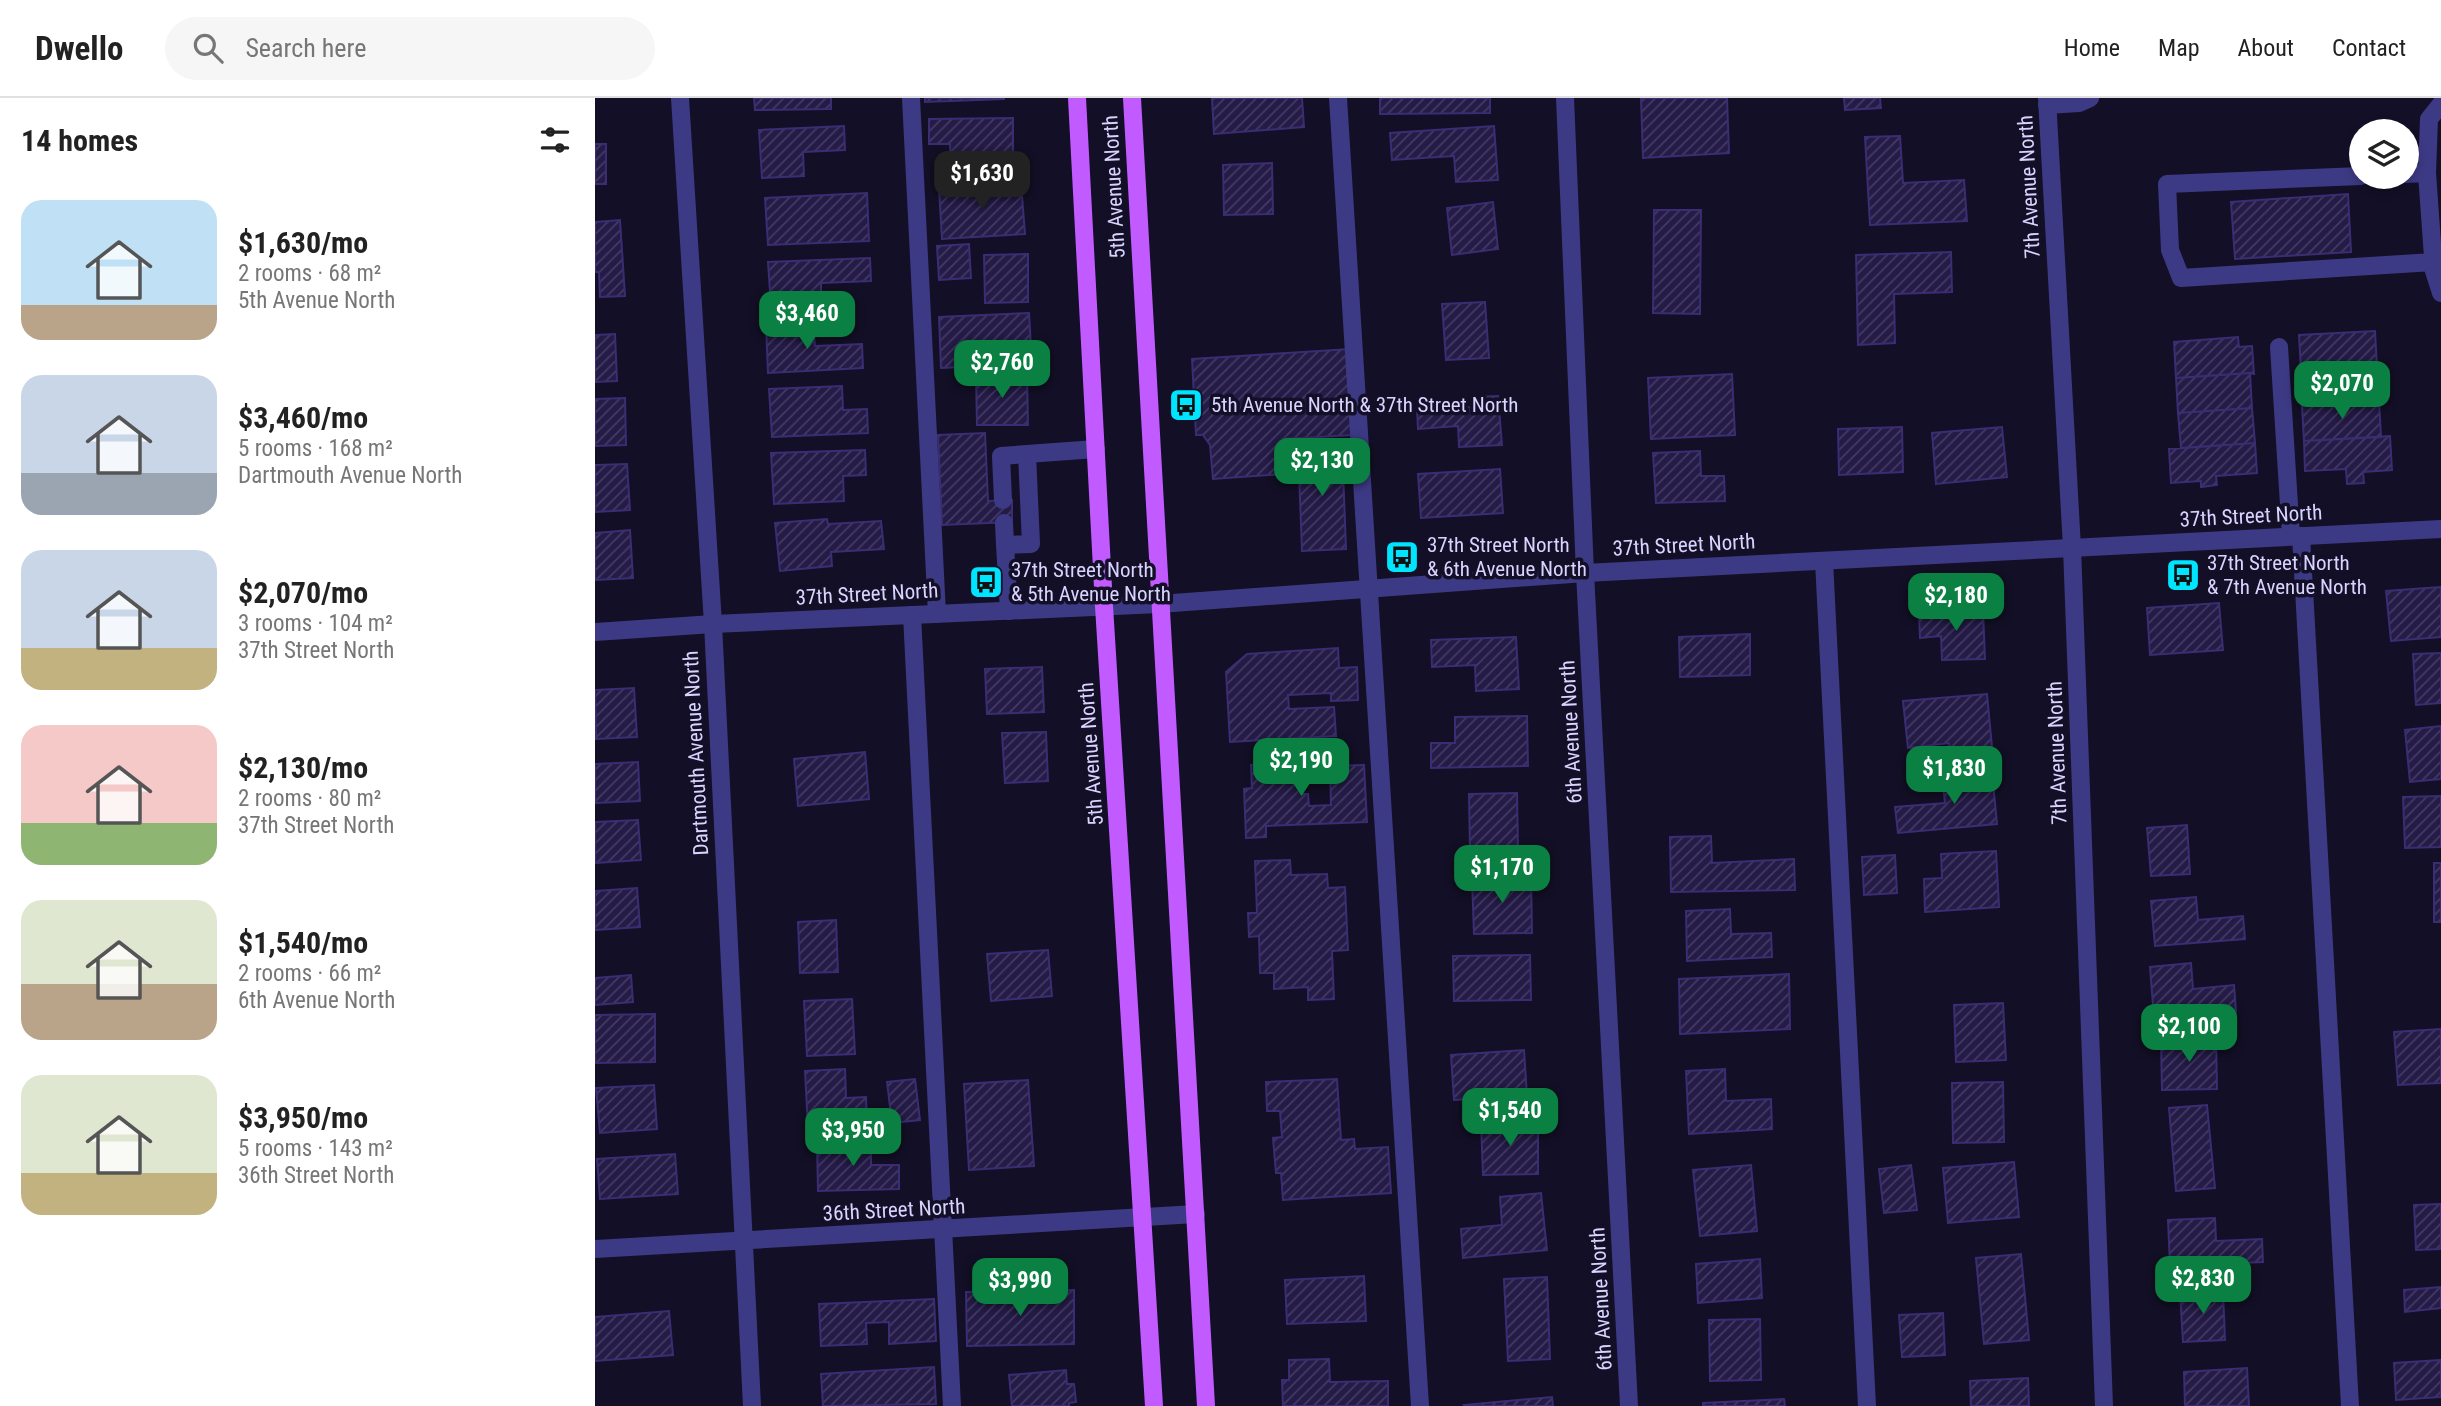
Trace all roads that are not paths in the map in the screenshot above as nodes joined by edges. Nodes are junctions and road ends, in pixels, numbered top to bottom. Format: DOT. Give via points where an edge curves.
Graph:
graph roads {
  1 [pos="680,98"];
  2 [pos="911,98"];
  3 [pos="1077,98"];
  4 [pos="1132,98"];
  5 [pos="1338,98"];
  6 [pos="1565,98"];
  7 [pos="2090,98"];
  8 [pos="2047,101"];
  9 [pos="2441,104"];
  10 [pos="2419,173"];
  11 [pos="2427,173"];
  12 [pos="2349,176"];
  13 [pos="2433,262"];
  14 [pos="2441,293"];
  15 [pos="2279,347"];
  16 [pos="1096,449"];
  17 [pos="1027,454"];
  18 [pos="1003,500"];
  19 [pos="1004,523"];
  20 [pos="2441,529"];
  21 [pos="2296,536"];
  22 [pos="1005,545"];
  23 [pos="2072,548"];
  24 [pos="1824,561"];
  25 [pos="1585,573"];
  26 [pos="1369,589"];
  27 [pos="1159,604"];
  28 [pos="1104,606"];
  29 [pos="1009,611"];
  30 [pos="937,614"];
  31 [pos="912,615"];
  32 [pos="713,624"];
  33 [pos="595,632"];
  34 [pos="1196,1214"];
  35 [pos="1143,1217"];
  36 [pos="943,1230"];
  37 [pos="743,1241"];
  38 [pos="595,1249"];
  39 [pos="752,1406"];
  40 [pos="952,1406"];
  41 [pos="1154,1406"];
  42 [pos="1206,1406"];
  43 [pos="1420,1406"];
  44 [pos="1629,1406"];
  45 [pos="1867,1406"];
  46 [pos="2105,1406"];
  47 [pos="2350,1406"];
  1 -- 32 [label="street, Dartmouth Avenue North"];
  2 -- 30 [label="street"];
  3 -- 16 [label="main road, 5th Avenue North"];
  4 -- 27 [label="main road, 5th Avenue North"];
  5 -- 26 [label="street"];
  6 -- 25 [label="street, 6th Avenue North"];
  7 -- 8 [label="street" via="2079,103"];
  8 -- 23 [label="street, 7th Avenue North"];
  9 -- 11 [label="street" via="2430,119"];
  10 -- 11 [label="street"];
  11 -- 13 [label="street"];
  12 -- 13 [label="street" via="2167,184 2170,250 2181,278"];
  13 -- 14 [label="street"];
  15 -- 21 [label="street"];
  16 -- 17 [label="street"];
  16 -- 28 [label="main road, 5th Avenue North"];
  17 -- 18 [label="street" via="1001,456"];
  17 -- 22 [label="street" via="1031,544"];
  19 -- 22 [label="street"];
  20 -- 21 [label="street, 37th Street North"];
  21 -- 23 [label="street, 37th Street North"];
  21 -- 47 [label="street"];
  22 -- 29 [label="street"];
  23 -- 24 [label="street, 37th Street North"];
  23 -- 46 [label="street, 7th Avenue North"];
  24 -- 25 [label="street, 37th Street North"];
  24 -- 45 [label="street"];
  25 -- 26 [label="street, 37th Street North"];
  25 -- 44 [label="street, 6th Avenue North"];
  26 -- 27 [label="street, 37th Street North"];
  26 -- 43 [label="street"];
  27 -- 28 [label="street, 37th Street North"];
  27 -- 34 [label="main road, 5th Avenue North"];
  28 -- 29 [label="street, 37th Street North"];
  28 -- 35 [label="main road, 5th Avenue North"];
  29 -- 30 [label="street, 37th Street North"];
  30 -- 31 [label="street, 37th Street North"];
  31 -- 32 [label="street, 37th Street North"];
  31 -- 36 [label="street"];
  32 -- 33 [label="street, 37th Street North"];
  32 -- 37 [label="street, Dartmouth Avenue North"];
  34 -- 35 [label="street, 36th Street North"];
  34 -- 42 [label="main road, 5th Avenue North"];
  35 -- 36 [label="street, 36th Street North"];
  35 -- 41 [label="main road, 5th Avenue North"];
  36 -- 37 [label="street, 36th Street North"];
  36 -- 40 [label="street"];
  37 -- 38 [label="street, 36th Street North"];
  37 -- 39 [label="street, Dartmouth Avenue North"];
}
